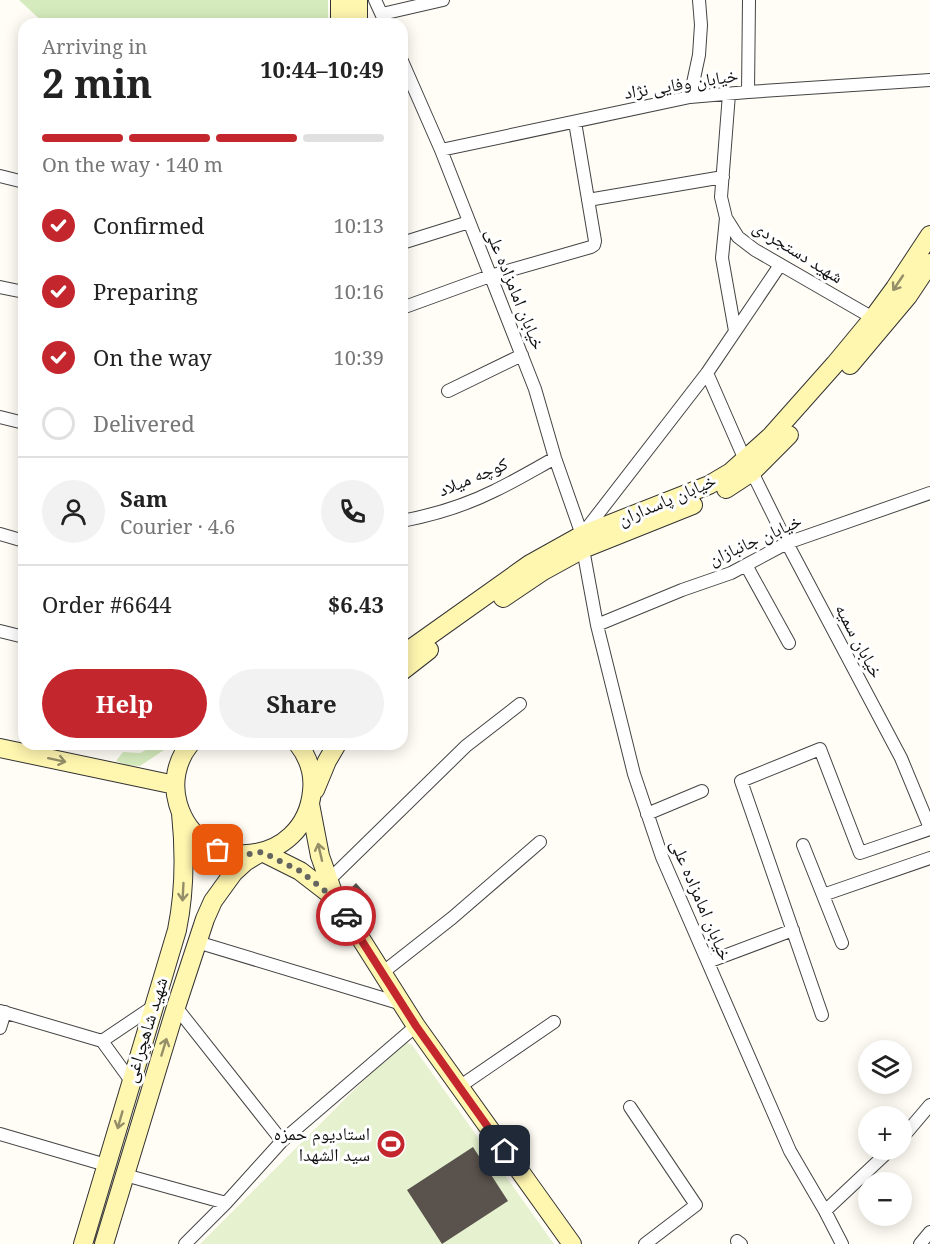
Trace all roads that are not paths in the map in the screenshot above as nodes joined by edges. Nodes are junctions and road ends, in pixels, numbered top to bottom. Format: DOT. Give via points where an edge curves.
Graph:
graph roads {
  1 [pos="340,0"];
  2 [pos="442,0"];
  3 [pos="699,0"];
  4 [pos="749,0"];
  5 [pos="373,9"];
  6 [pos="340,18"];
  7 [pos="408,75"];
  8 [pos="930,80"];
  9 [pos="748,92"];
  10 [pos="729,94"];
  11 [pos="690,97"];
  12 [pos="575,122"];
  13 [pos="441,150"];
  14 [pos="0,176"];
  15 [pos="723,177"];
  16 [pos="18,181"];
  17 [pos="588,200"];
  18 [pos="726,218"];
  19 [pos="469,222"];
  20 [pos="930,235"];
  21 [pos="408,241"];
  22 [pos="930,263"];
  23 [pos="780,265"];
  24 [pos="490,276"];
  25 [pos="0,288"];
  26 [pos="18,291"];
  27 [pos="408,306"];
  28 [pos="873,318"];
  29 [pos="735,331"];
  30 [pos="522,355"];
  31 [pos="706,373"];
  32 [pos="448,391"];
  33 [pos="0,417"];
  34 [pos="18,422"];
  35 [pos="555,458"];
  36 [pos="748,466"];
  37 [pos="930,493"];
  38 [pos="408,520"];
  39 [pos="0,534"];
  40 [pos="18,539"];
  41 [pos="582,542"];
  42 [pos="787,543"];
  43 [pos="746,565"];
  44 [pos="597,625"];
  45 [pos="0,631"];
  46 [pos="18,636"];
  47 [pos="789,643"];
  48 [pos="408,651"];
  49 [pos="408,666"];
  50 [pos="520,704"];
  51 [pos="0,748"];
  52 [pos="186,750"];
  53 [pos="302,750"];
  54 [pos="333,750"];
  55 [pos="175,785"];
  56 [pos="702,791"];
  57 [pos="311,802"];
  58 [pos="181,813"];
  59 [pos="647,814"];
  60 [pos="930,829"];
  61 [pos="540,842"];
  62 [pos="803,844"];
  63 [pos="260,853"];
  64 [pos="930,858"];
  65 [pos="329,880"];
  66 [pos="823,895"];
  67 [pos="334,898"];
  68 [pos="793,930"];
  69 [pos="197,942"];
  70 [pos="842,943"];
  71 [pos="708,962"];
  72 [pos="382,973"];
  73 [pos="155,1003"];
  74 [pos="402,1004"];
  75 [pos="176,1007"];
  76 [pos="2,1012"];
  77 [pos="822,1015"];
  78 [pos="554,1022"];
  79 [pos="416,1026"];
  80 [pos="0,1028"];
  81 [pos="102,1041"];
  82 [pos="131,1081"];
  83 [pos="459,1087"];
  84 [pos="930,1106"];
  85 [pos="630,1107"];
  86 [pos="912,1127"];
  87 [pos="0,1134"];
  88 [pos="282,1141"];
  89 [pos="879,1160"];
  90 [pos="106,1165"];
  91 [pos="124,1175"];
  92 [pos="226,1203"];
  93 [pos="825,1211"];
  94 [pos="930,1232"];
  95 [pos="841,1243"];
  96 [pos="83,1244"];
  97 [pos="104,1244"];
  98 [pos="185,1244"];
  99 [pos="572,1244"];
  100 [pos="645,1244"];
  101 [pos="920,1244"];
  1 -- 6 [label="street"];
  2 -- 5 [label="street"];
  3 -- 11 [label="street" via="699,55"];
  4 -- 9 [label="street"];
  7 -- 13 [label="street, خیابان امامزاده علی"];
  8 -- 9 [label="street, خیابان وفایی نژاد"];
  9 -- 10 [label="street, خیابان وفایی نژاد"];
  10 -- 11 [label="street, خیابان وفایی نژاد"];
  10 -- 15 [label="street"];
  11 -- 12 [label="street, خیابان وفایی نژاد"];
  12 -- 13 [label="street, خیابان وفایی نژاد"];
  12 -- 17 [label="street"];
  13 -- 19 [label="street, خیابان امامزاده علی"];
  14 -- 16 [label="street"];
  15 -- 17 [label="street"];
  15 -- 18 [label="street"];
  17 -- 24 [label="street" via="594,245"];
  18 -- 23 [label="street, شهید دستجردی" via="738,237"];
  18 -- 29 [label="street" via="722,258"];
  19 -- 21 [label="street"];
  19 -- 24 [label="street, خیابان امامزاده علی"];
  20 -- 28 [label="street, خیابان پاسداران, one-way"];
  22 -- 36 [label="street, خیابان پاسداران" via="908,296 780,445"];
  23 -- 28 [label="street, شهید دستجردی"];
  23 -- 29 [label="street"];
  24 -- 27 [label="street"];
  24 -- 30 [label="street, خیابان امامزاده علی"];
  25 -- 26 [label="street"];
  28 -- 36 [label="street, خیابان پاسداران"];
  29 -- 31 [label="street"];
  30 -- 32 [label="street"];
  30 -- 35 [label="street, خیابان امامزاده علی"];
  31 -- 36 [label="street, خیابان سمیه"];
  31 -- 41 [label="street"];
  33 -- 34 [label="street"];
  35 -- 38 [label="street, کوچه میلاد" via="493,492"];
  35 -- 41 [label="street, خیابان امامزاده علی"];
  36 -- 41 [label="street, خیابان پاسداران"];
  36 -- 42 [label="street, خیابان سمیه"];
  37 -- 42 [label="street, خیابان جانبازان"];
  39 -- 40 [label="street"];
  41 -- 44 [label="street, خیابان امامزاده علی"];
  41 -- 48 [label="street, خیابان پاسداران" via="530,564"];
  41 -- 49 [label="street, خیابان پاسداران"];
  42 -- 43 [label="street, خیابان جانبازان"];
  42 -- 60 [label="street, خیابان سمیه" via="901,758"];
  43 -- 44 [label="street, خیابان جانبازان"];
  43 -- 47 [label="street"];
  44 -- 59 [label="street, خیابان امامزاده علی"];
  45 -- 46 [label="street"];
  50 -- 65 [label="street" via="466,746"];
  51 -- 55 [label="street, one-way"];
  52 -- 55 [label="street"];
  53 -- 57 [label="street" via="312,773"];
  54 -- 57 [label="street"];
  55 -- 58 [label="street, شهید شاهچراغی"];
  56 -- 59 [label="street"];
  57 -- 63 [label="street, شهید شاهچراغی" via="293,835"];
  65 -- 57 [label="street, one-way" via="320,856"];
  58 -- 63 [label="street" via="196,835 218,850 230,854"];
  58 -- 73 [label="street, شهید شاهچراغی, one-way" via="182,906"];
  59 -- 71 [label="street, خیابان امامزاده علی"];
  60 -- 68 [label="street" via="860,853 820,749 741,781"];
  61 -- 72 [label="street"];
  62 -- 66 [label="street"];
  63 -- 67 [label="street" via="300,871"];
  63 -- 69 [label="street, شهید شاهچراغی" via="245,862 223,886"];
  64 -- 66 [label="street"];
  65 -- 67 [label="street"];
  66 -- 70 [label="street"];
  67 -- 72 [label="street"];
  68 -- 71 [label="street"];
  68 -- 77 [label="street"];
  69 -- 74 [label="street"];
  69 -- 75 [label="street, شهید شاهچراغی"];
  71 -- 93 [label="street, خیابان امامزاده علی" via="790,1151"];
  72 -- 74 [label="street"];
  73 -- 75 [label="street"];
  73 -- 81 [label="street"];
  73 -- 82 [label="street, شهید شاهچراغی"];
  74 -- 79 [label="street"];
  75 -- 88 [label="street"];
  91 -- 75 [label="street, شهید شاهچراغی, one-way"];
  76 -- 80 [label="street"];
  76 -- 81 [label="street"];
  78 -- 83 [label="street"];
  79 -- 83 [label="street"];
  79 -- 88 [label="street"];
  81 -- 82 [label="street"];
  82 -- 90 [label="street, شهید شاهچراغی, one-way"];
  83 -- 99 [label="street"];
  84 -- 86 [label="street"];
  85 -- 100 [label="street" via="696,1205"];
  87 -- 90 [label="street"];
  88 -- 92 [label="street"];
  89 -- 93 [label="street"];
  90 -- 96 [label="street, شهید شاهچراغی"];
  91 -- 92 [label="street"];
  91 -- 97 [label="street, شهید شاهچراغی"];
  92 -- 98 [label="street"];
  93 -- 95 [label="street, خیابان امامزاده علی"];
  94 -- 101 [label="street"];
}
